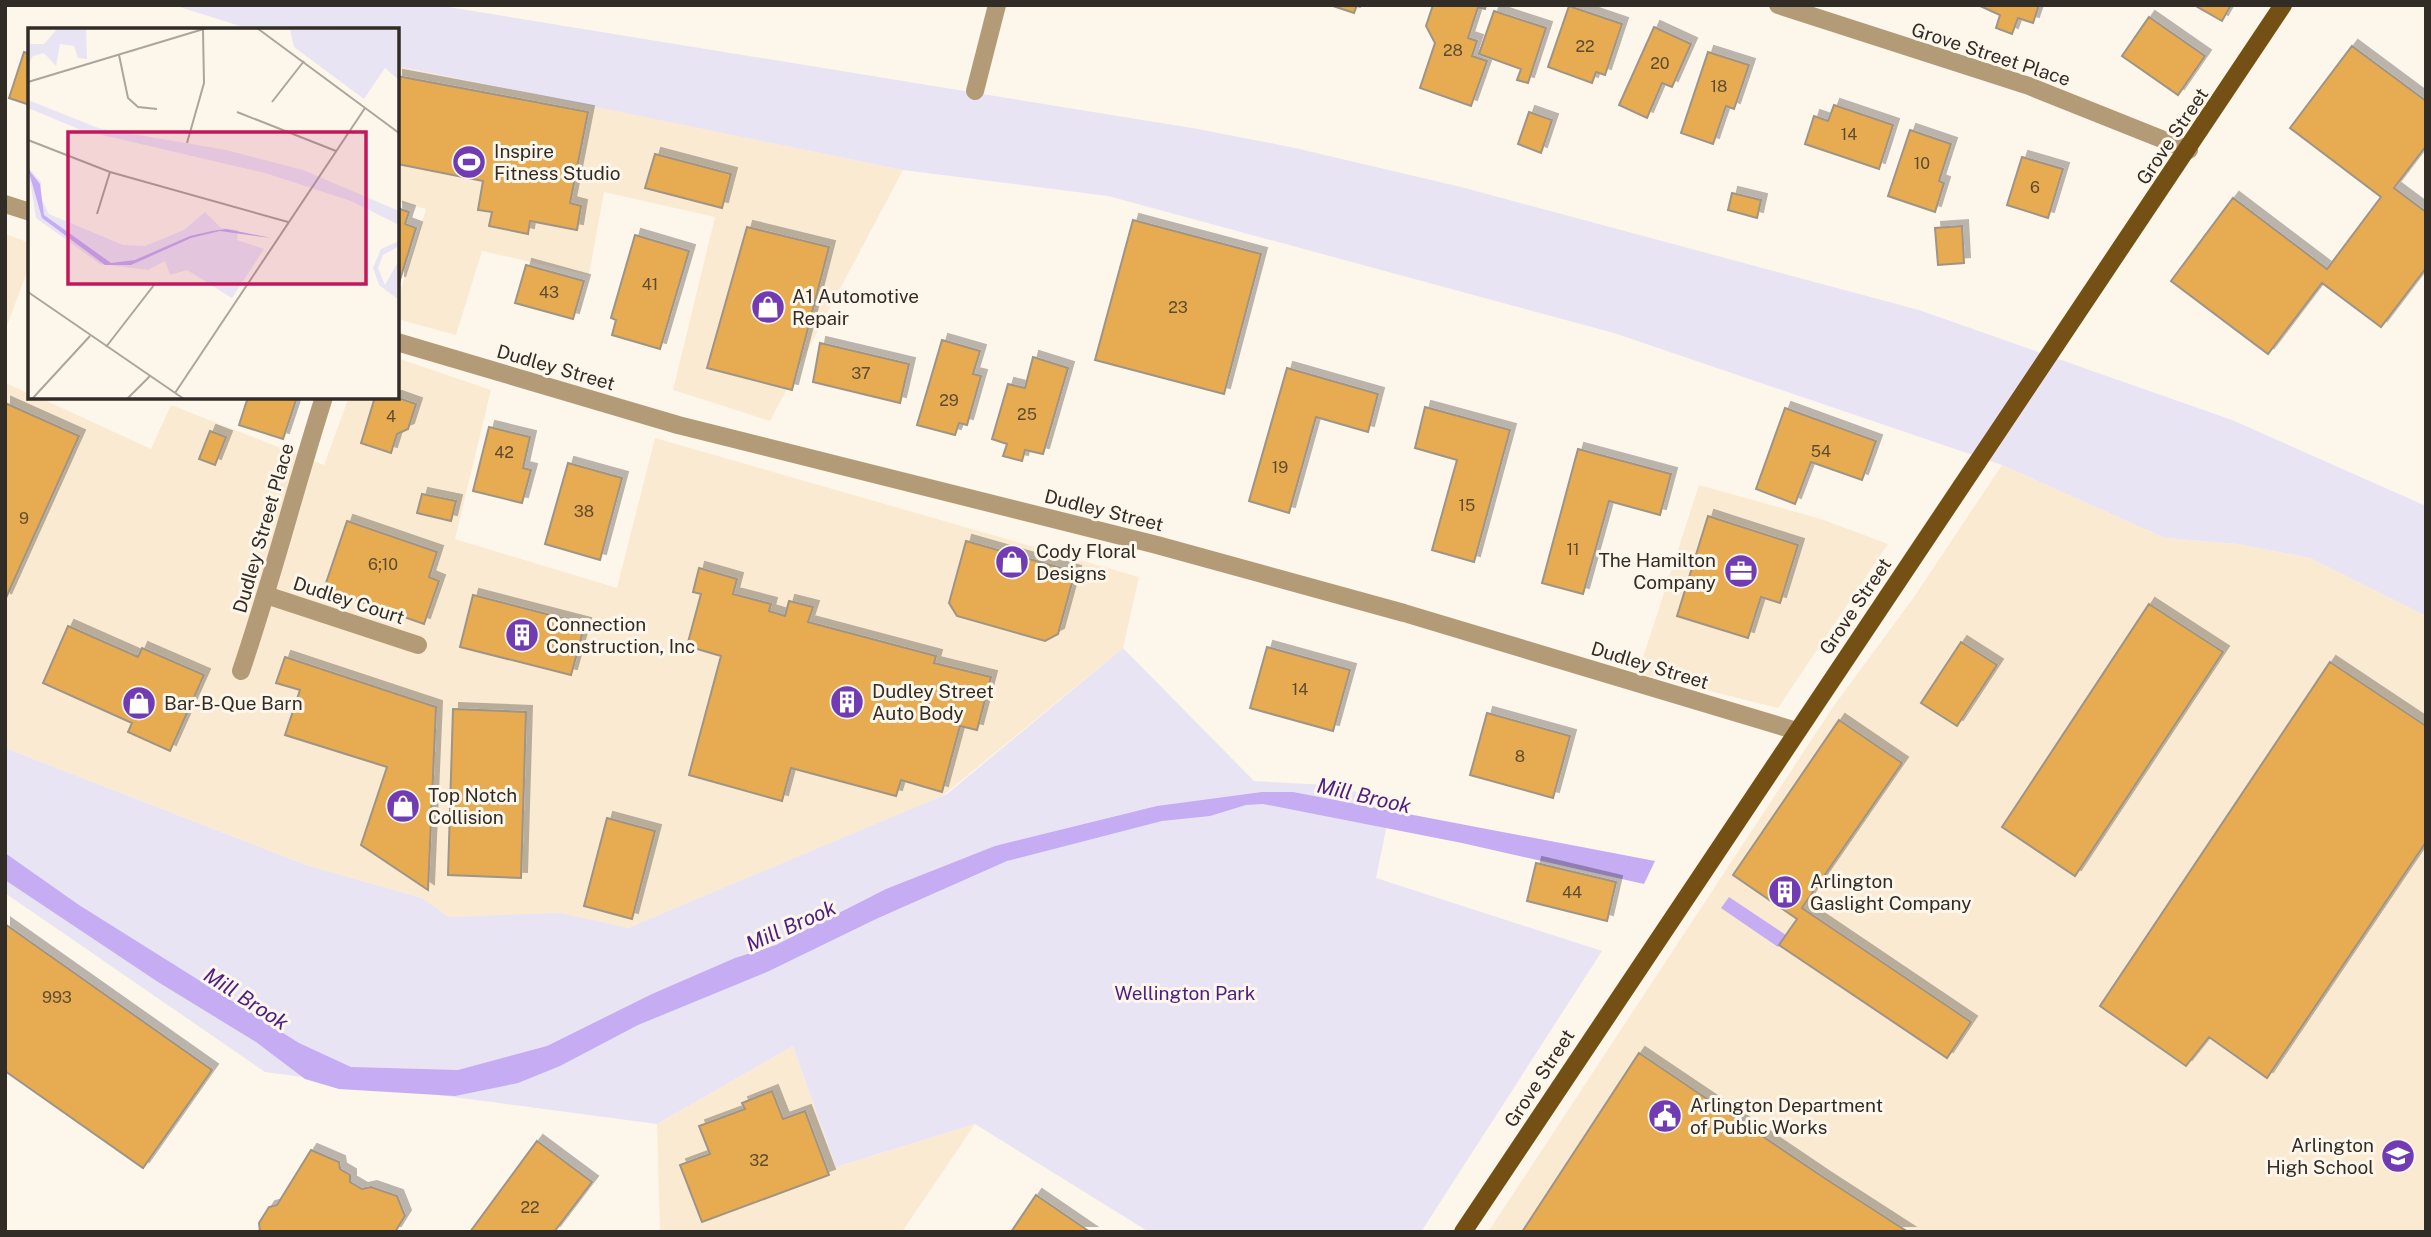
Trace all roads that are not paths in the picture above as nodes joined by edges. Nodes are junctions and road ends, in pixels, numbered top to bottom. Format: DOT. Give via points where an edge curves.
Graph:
graph roads {
  1 [pos="997,5"];
  2 [pos="1778,5"];
  3 [pos="2283,5"];
  4 [pos="975,91"];
  5 [pos="2189,150"];
  6 [pos="5,204"];
  7 [pos="28,211"];
  8 [pos="399,343"];
  9 [pos="323,399"];
  10 [pos="267,595"];
  11 [pos="418,645"];
  12 [pos="241,671"];
  13 [pos="1797,731"];
  14 [pos="1463,1232"];
  1 -- 4 [label="street"];
  2 -- 5 [label="street, Grove Street Place" via="2029,86"];
  3 -- 5 [label="main road, Grove Street"];
  5 -- 13 [label="main road, Grove Street"];
  6 -- 7 [label="street"];
  8 -- 13 [label="street, Dudley Street" via="678,425 1209,559"];
  9 -- 10 [label="street, Dudley Street Place" via="283,525"];
  10 -- 11 [label="street, Dudley Court"];
  10 -- 12 [label="street, Dudley Street Place"];
  13 -- 14 [label="main road, Grove Street"];
}
